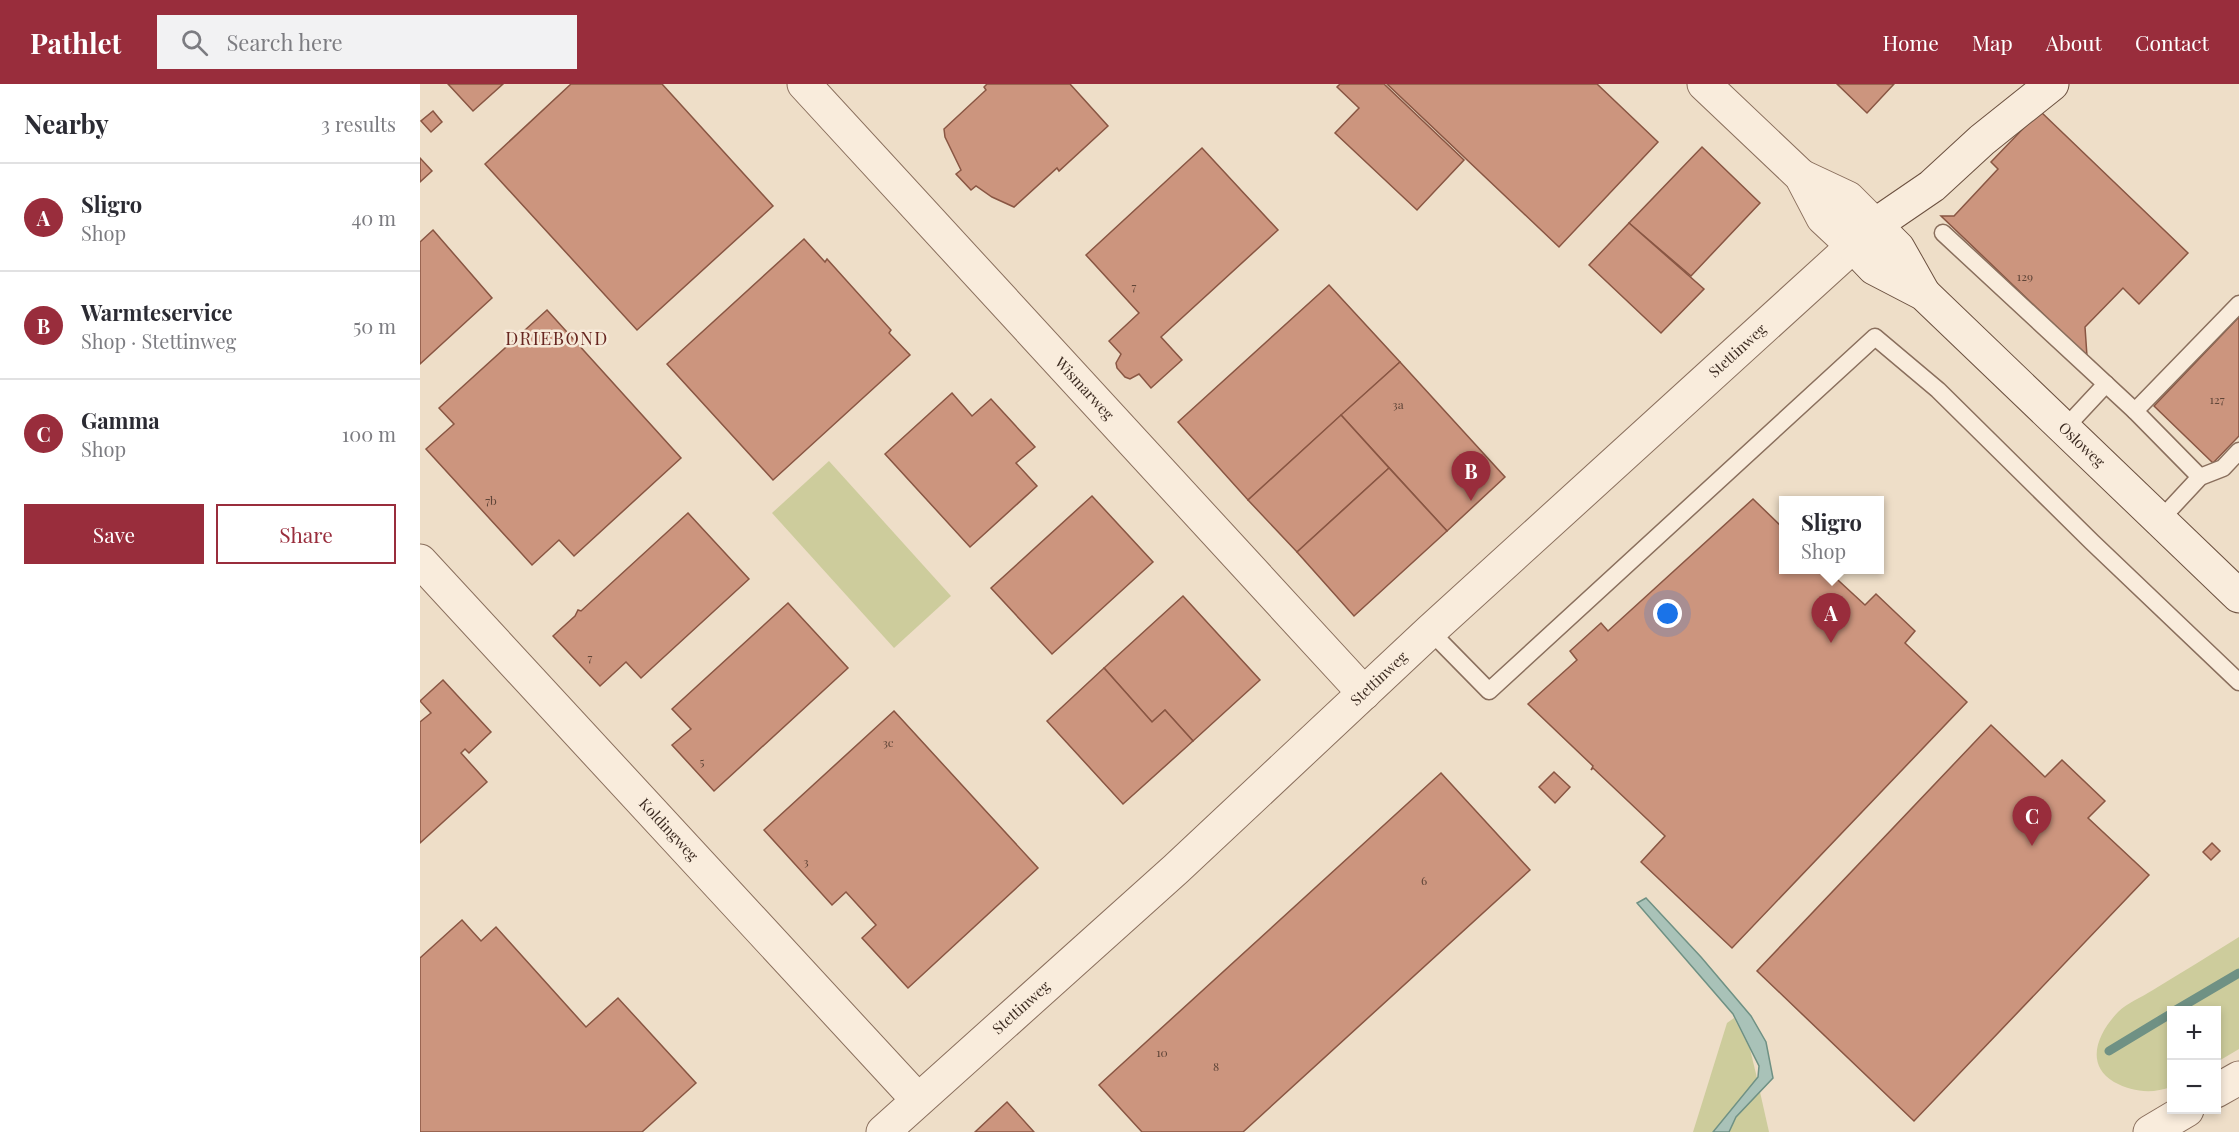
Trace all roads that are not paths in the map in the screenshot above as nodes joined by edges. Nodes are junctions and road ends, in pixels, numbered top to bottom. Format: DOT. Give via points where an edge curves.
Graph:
graph roads {
  1 [pos="804,84"];
  2 [pos="1704,84"];
  3 [pos="2016,84"];
  4 [pos="2052,84"];
  5 [pos="1943,233"];
  6 [pos="1864,235"];
  7 [pos="2239,304"];
  8 [pos="2106,384"];
  9 [pos="2135,411"];
  10 [pos="2064,429"];
  11 [pos="2239,451"];
  12 [pos="2200,477"];
  13 [pos="2160,520"];
  14 [pos="420,561"];
  15 [pos="2239,596"];
  16 [pos="1430,631"];
  17 [pos="2239,682"];
  18 [pos="1364,693"];
  19 [pos="2239,1078"];
  20 [pos="2221,1089"];
  21 [pos="918,1100"];
  22 [pos="2180,1114"];
  23 [pos="883,1132"];
  24 [pos="2150,1132"];
  1 -- 18 [label="street, Wismarweg"];
  2 -- 6 [label="street, Osloweg" via="1801,176 1848,198"];
  3 -- 6 [label="street, Stettinweg" via="1917,171"];
  4 -- 6 [label="street, Stettinweg" via="1932,186"];
  5 -- 8 [label="lane"];
  6 -- 10 [label="street, Osloweg" via="1874,268 1924,294"];
  6 -- 16 [label="street, Stettinweg"];
  7 -- 9 [label="lane"];
  8 -- 9 [label="lane"];
  8 -- 10 [label="lane"];
  9 -- 12 [label="lane"];
  10 -- 13 [label="street, Osloweg"];
  11 -- 12 [label="lane" via="2223,468"];
  12 -- 13 [label="lane"];
  13 -- 15 [label="street, Osloweg"];
  14 -- 21 [label="street, Koldingweg"];
  16 -- 17 [label="lane" via="1489,691 1875,337 1938,390"];
  16 -- 18 [label="street, Stettinweg"];
  18 -- 21 [label="street, Stettinweg" via="1176,869"];
  19 -- 20 [label="street"];
  21 -- 23 [label="street, Stettinweg"];
  22 -- 24 [label="street"];
}
